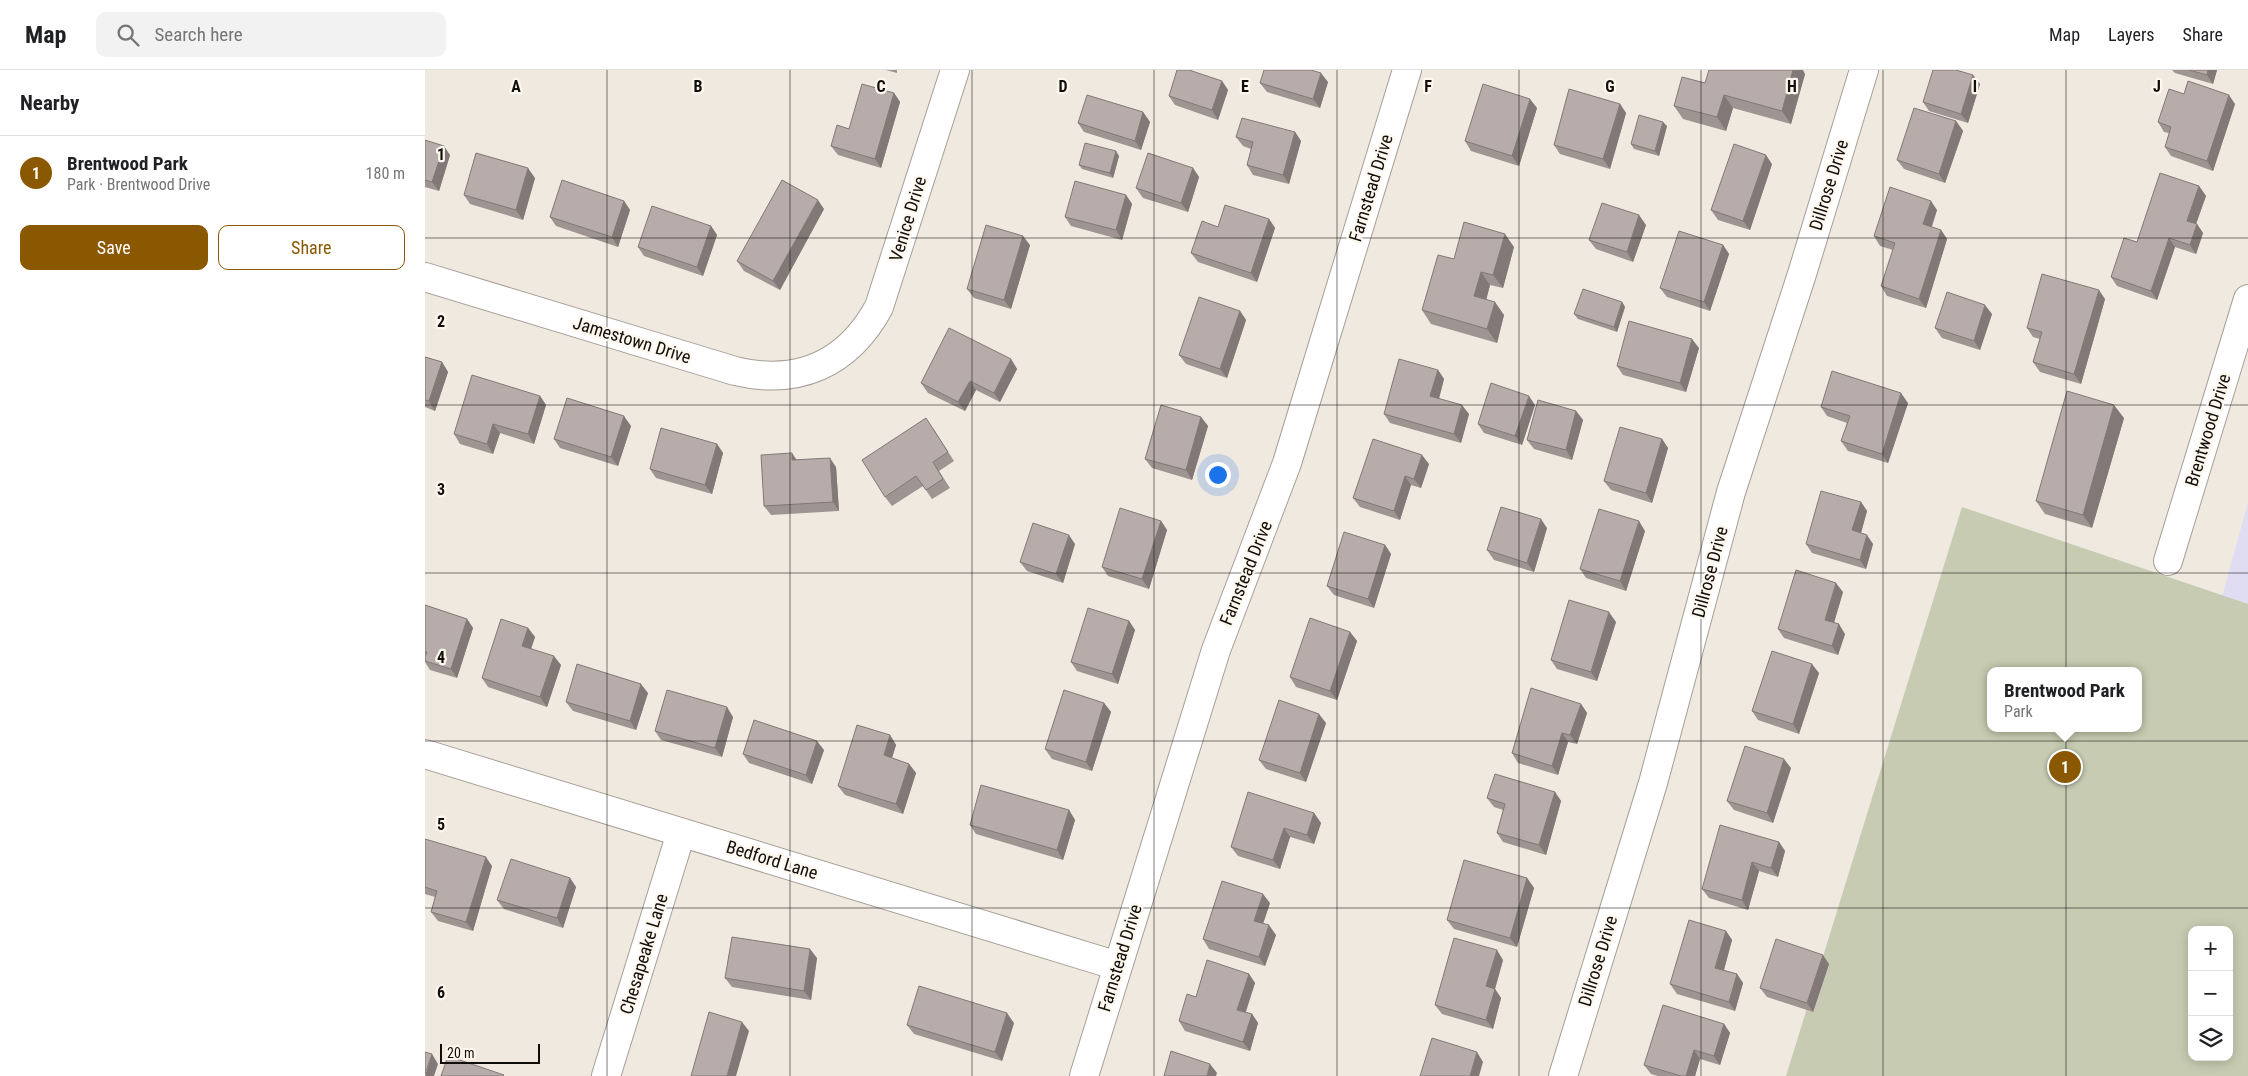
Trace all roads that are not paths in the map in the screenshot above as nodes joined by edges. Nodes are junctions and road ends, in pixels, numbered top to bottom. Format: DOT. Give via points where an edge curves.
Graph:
graph roads {
  1 [pos="955,70"];
  2 [pos="1407,70"];
  3 [pos="1864,70"];
  4 [pos="425,276"];
  5 [pos="2248,299"];
  6 [pos="839,355"];
  7 [pos="2168,561"];
  8 [pos="425,754"];
  9 [pos="681,832"];
  10 [pos="1118,966"];
  11 [pos="606,1076"];
  12 [pos="1084,1076"];
  13 [pos="1563,1076"];
  1 -- 6 [label="street, Venice Drive" via="885,294 865,330"];
  2 -- 10 [label="street, Farnstead Drive" via="1287,463 1213,657"];
  3 -- 13 [label="street, Dillrose Drive" via="1731,492 1653,783"];
  4 -- 6 [label="street, Jamestown Drive" via="747,374 801,373"];
  5 -- 7 [label="street, Brentwood Drive"];
  8 -- 9 [label="street, Bedford Lane"];
  9 -- 10 [label="street, Bedford Lane"];
  9 -- 11 [label="street, Chesapeake Lane"];
  10 -- 12 [label="street, Farnstead Drive"];
}
